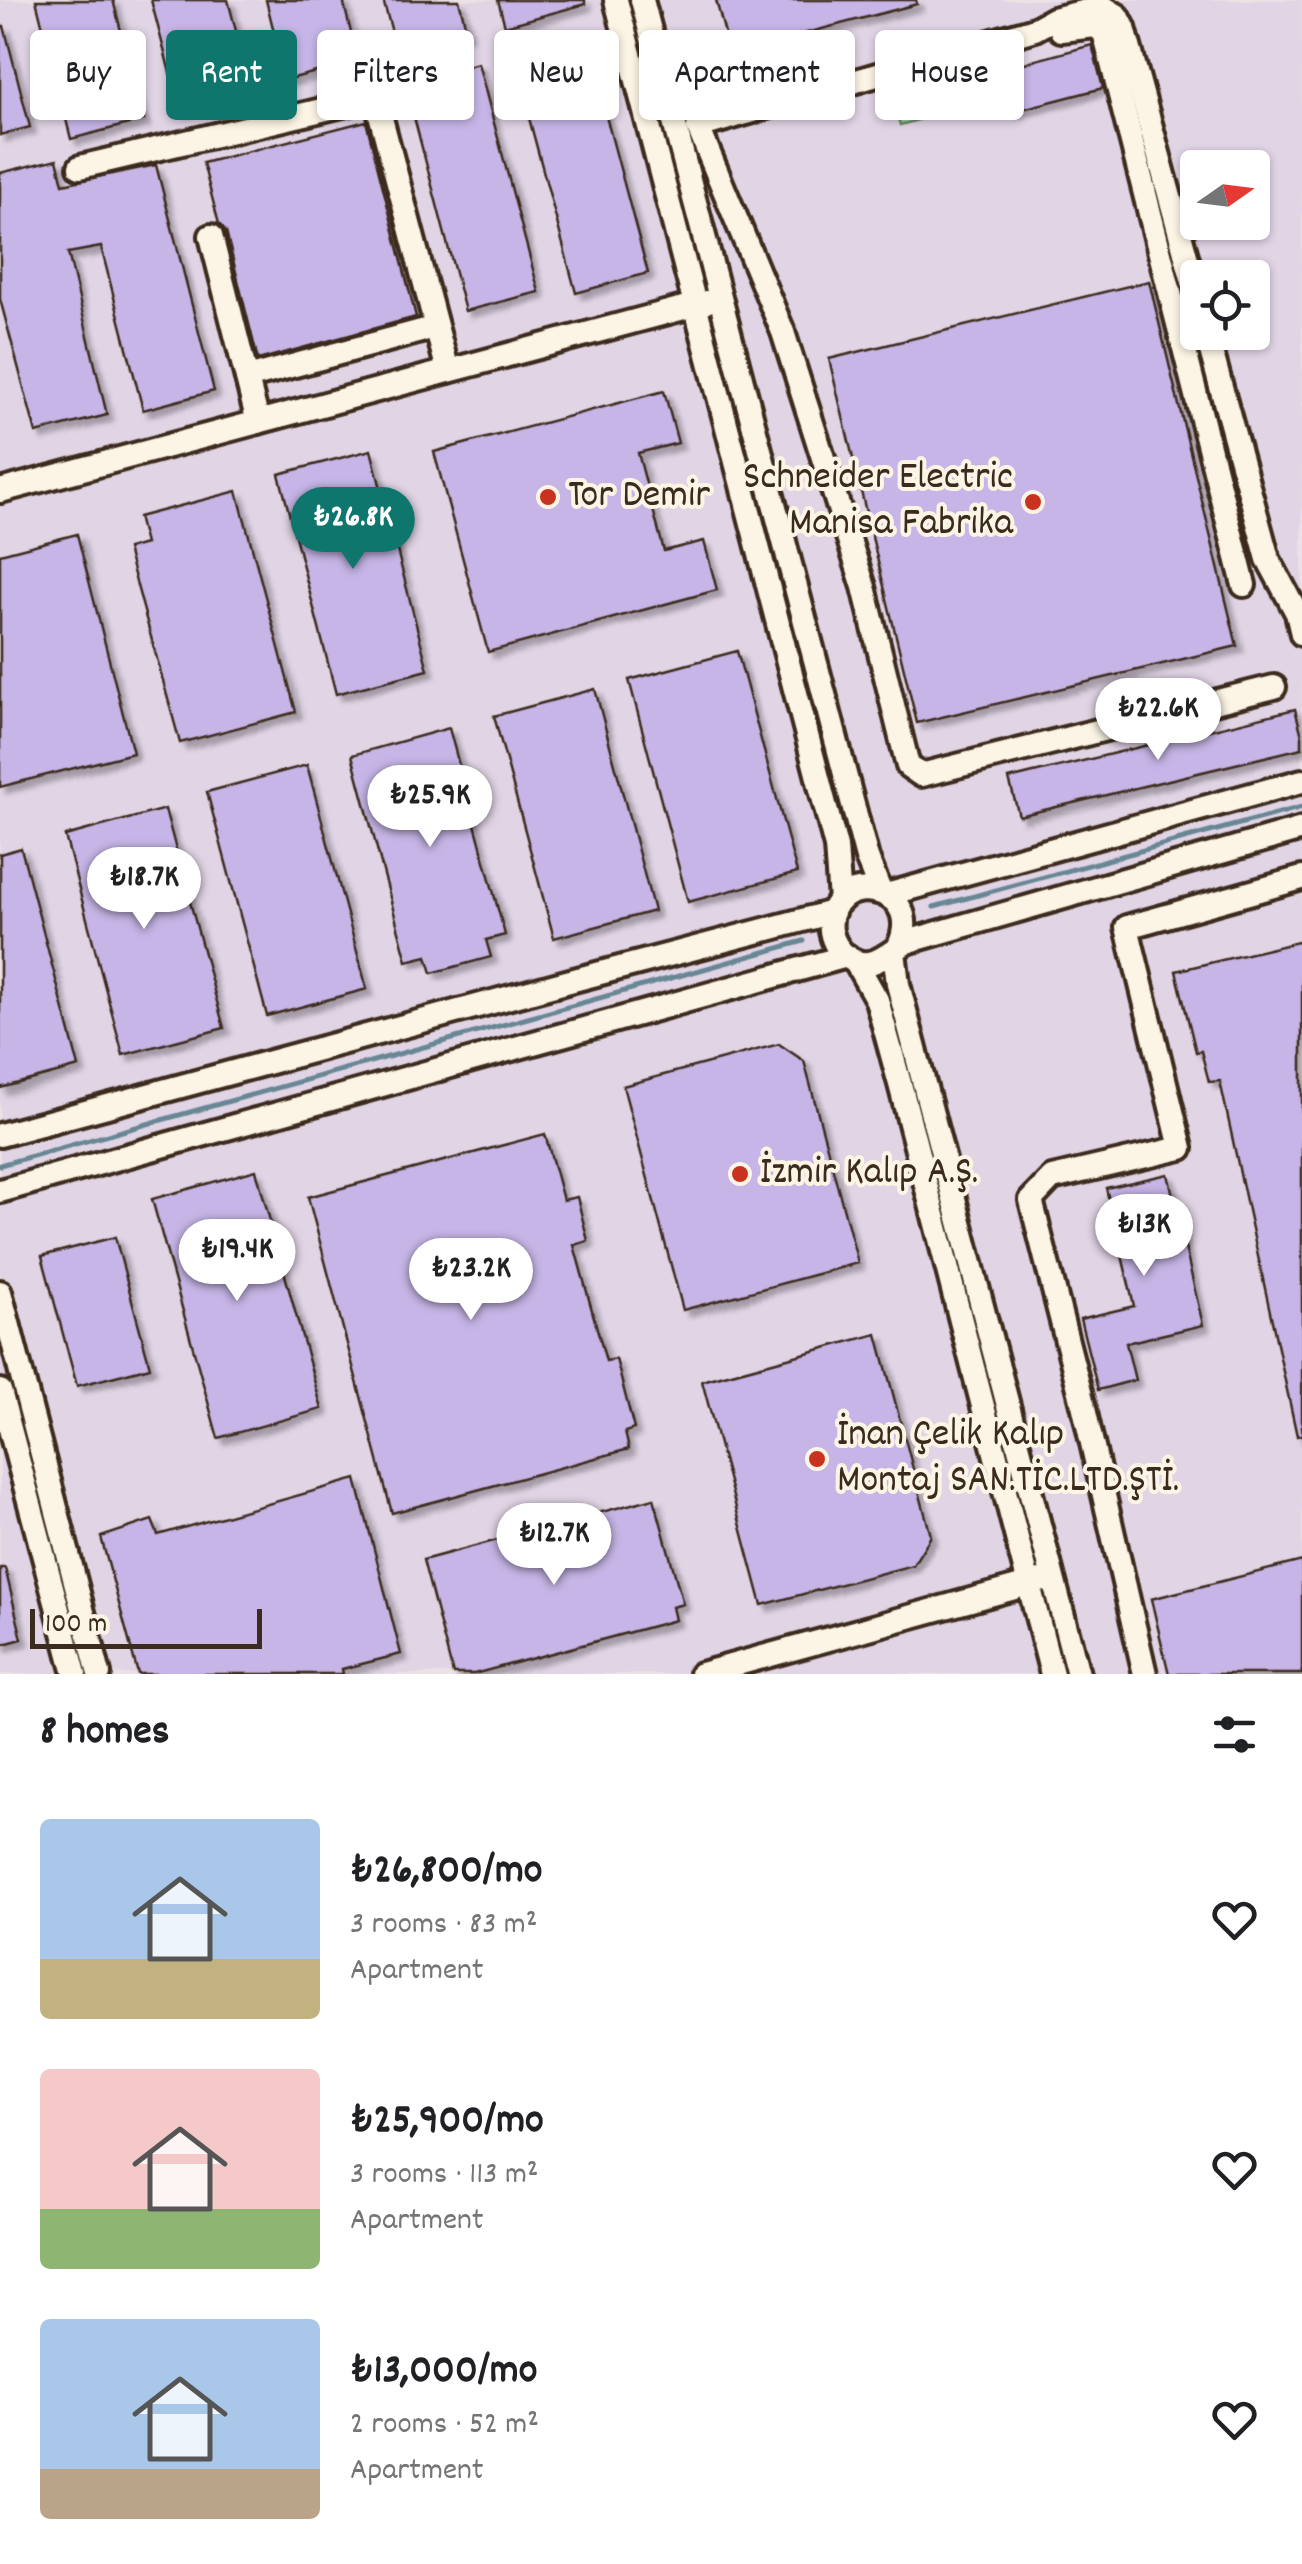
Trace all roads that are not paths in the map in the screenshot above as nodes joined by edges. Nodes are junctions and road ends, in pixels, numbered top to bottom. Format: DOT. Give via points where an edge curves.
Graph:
graph roads {
  1 [pos="616,0"];
  2 [pos="642,0"];
  3 [pos="1035,29"];
  4 [pos="687,130"];
  5 [pos="80,166"];
  6 [pos="211,236"];
  7 [pos="1187,260"];
  8 [pos="719,298"];
  9 [pos="694,306"];
  10 [pos="436,327"];
  11 [pos="1211,350"];
  12 [pos="448,372"];
  13 [pos="246,378"];
  14 [pos="258,422"];
  15 [pos="0,492"];
  16 [pos="1244,585"];
  17 [pos="1302,634"];
  18 [pos="1274,687"];
  19 [pos="1302,781"];
  20 [pos="1302,829"];
  21 [pos="1302,878"];
  22 [pos="883,893"];
  23 [pos="837,906"];
  24 [pos="896,949"];
  25 [pos="851,959"];
  26 [pos="0,1135"];
  27 [pos="0,1192"];
  28 [pos="0,1292"];
  29 [pos="0,1391"];
  30 [pos="1054,1578"];
  31 [pos="1029,1584"];
  32 [pos="75,1674"];
  33 [pos="99,1674"];
  34 [pos="701,1674"];
  35 [pos="1052,1674"];
  36 [pos="1078,1674"];
  37 [pos="1145,1674"];
  1 -- 9 [label="street"];
  2 -- 4 [label="street"];
  3 -- 4 [label="street"];
  3 -- 7 [label="street" via="1103,8 1118,16"];
  3 -- 16 [label="street" via="1095,26 1104,32"];
  4 -- 8 [label="street"];
  4 -- 18 [label="street" via="782,332 864,587 908,766 920,775"];
  5 -- 10 [label="street" via="360,101 377,104"];
  6 -- 13 [label="street"];
  8 -- 9 [label="street"];
  8 -- 22 [label="street" via="867,858"];
  9 -- 12 [label="street"];
  9 -- 23 [label="street" via="836,847"];
  10 -- 12 [label="street"];
  10 -- 13 [label="street"];
  11 -- 17 [label="street" via="1268,559"];
  12 -- 14 [label="street"];
  13 -- 14 [label="street"];
  14 -- 15 [label="street"];
  19 -- 22 [label="street"];
  20 -- 24 [label="street"];
  21 -- 37 [label="street" via="1126,928 1181,1148 1052,1178 1031,1200"];
  22 -- 23 [label="street" via="861,890"];
  22 -- 24 [label="street" via="904,922"];
  23 -- 25 [label="street" via="832,937"];
  23 -- 26 [label="street"];
  24 -- 25 [label="street" via="869,963"];
  24 -- 30 [label="street" via="898,984"];
  25 -- 27 [label="street"];
  25 -- 31 [label="street" via="877,1000"];
  28 -- 33 [label="street"];
  29 -- 32 [label="street"];
  30 -- 31 [label="street"];
  30 -- 36 [label="street"];
  31 -- 34 [label="street"];
  31 -- 35 [label="street"];
}
